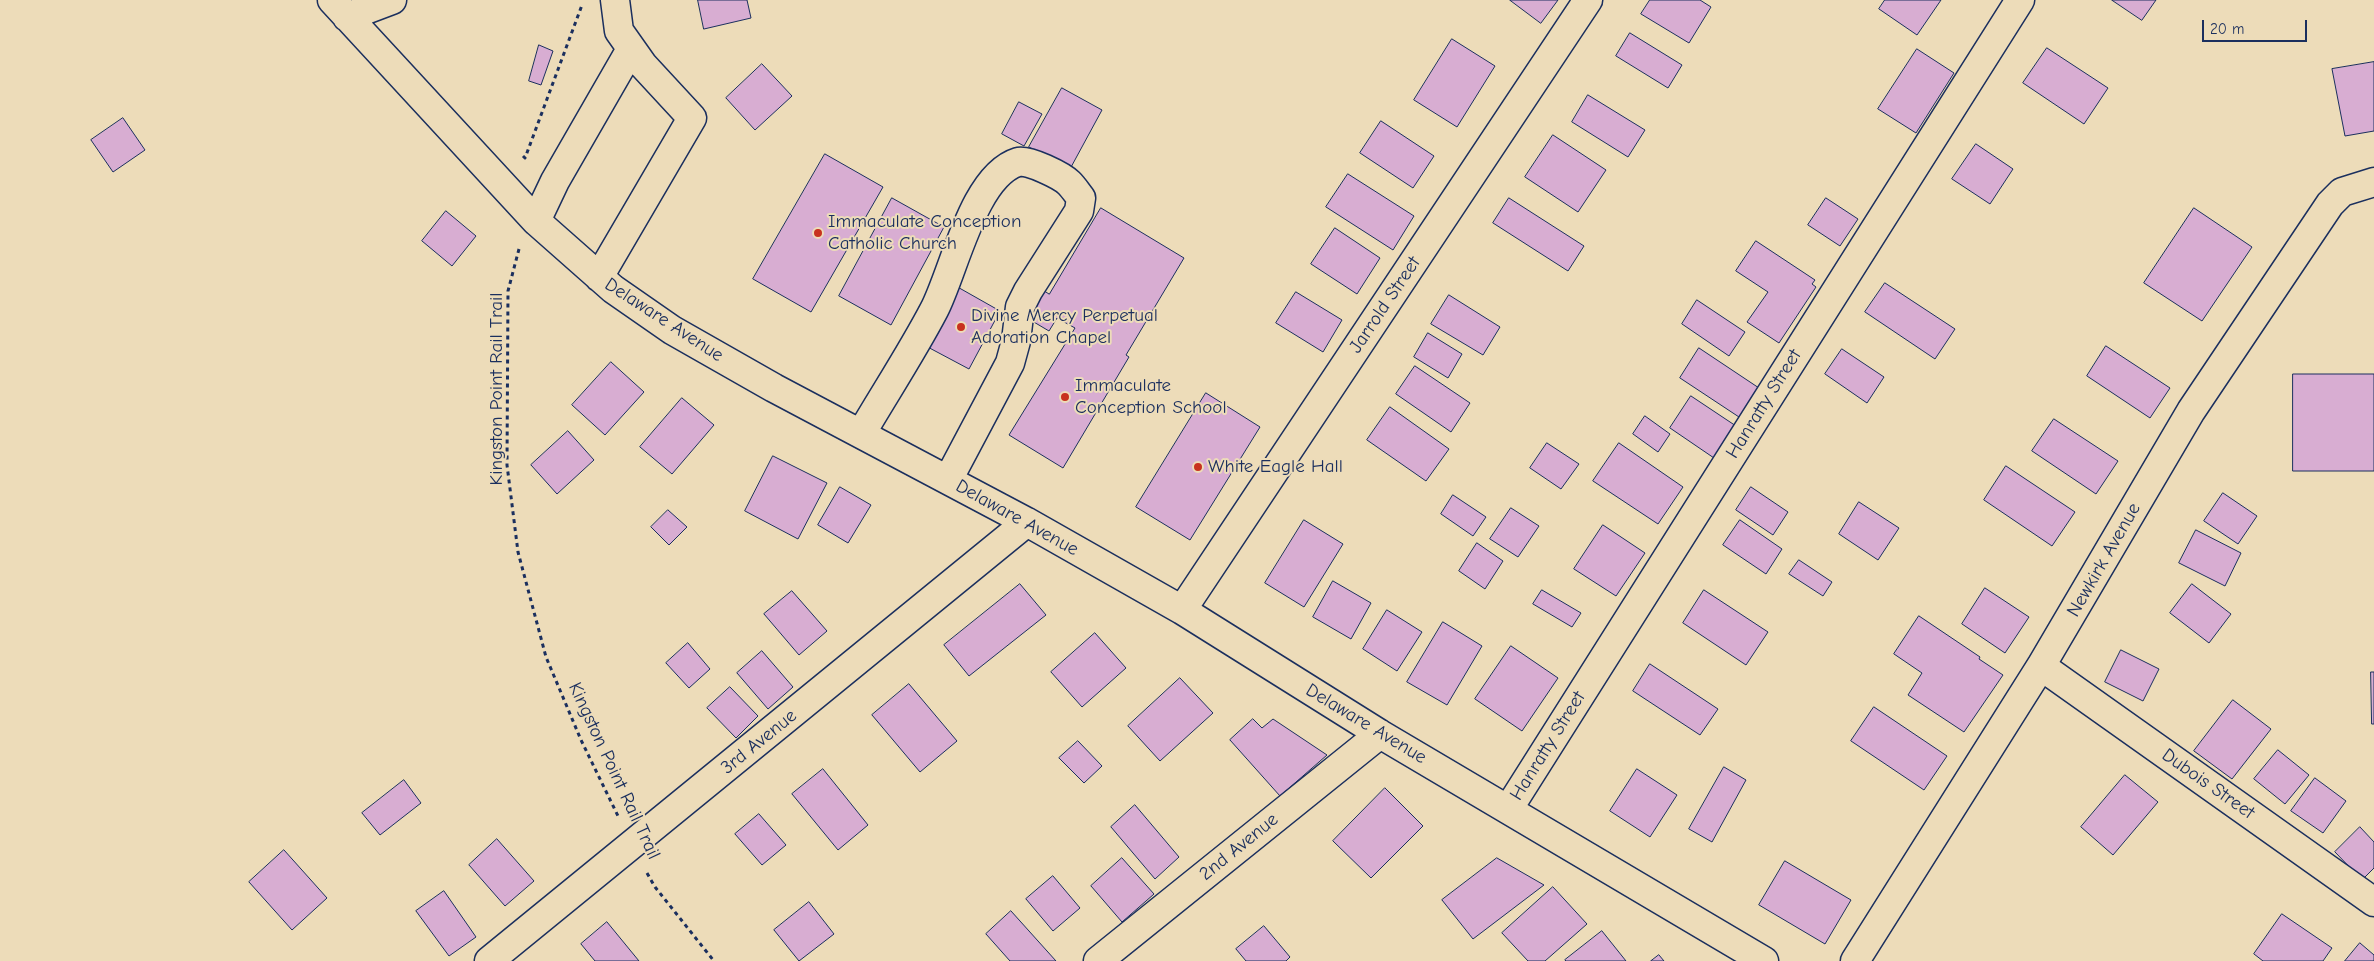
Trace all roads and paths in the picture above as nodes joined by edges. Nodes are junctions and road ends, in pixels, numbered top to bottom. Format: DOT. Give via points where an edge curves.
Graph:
graph roads {
  1 [pos="392,0"];
  2 [pos="584,0"];
  3 [pos="615,0"];
  4 [pos="1588,0"];
  5 [pos="2020,0"];
  6 [pos="339,9"];
  7 [pos="631,49"];
  8 [pos="519,152"];
  9 [pos="2374,182"];
  10 [pos="536,221"];
  11 [pos="520,245"];
  12 [pos="599,277"];
  13 [pos="861,434"];
  14 [pos="948,480"];
  15 [pos="1027,522"];
  16 [pos="1182,610"];
  17 [pos="2041,666"];
  18 [pos="1380,734"];
  19 [pos="1509,808"];
  20 [pos="632,846"];
  21 [pos="2374,902"];
  22 [pos="489,961"];
  23 [pos="714,961"];
  24 [pos="1098,961"];
  25 [pos="1764,961"];
  26 [pos="1855,961"];
  1 -- 6 [label="street"];
  2 -- 8 [label="path" via="525,158"];
  3 -- 7 [label="street" via="619,30"];
  4 -- 16 [label="street, Jarrold Street"];
  5 -- 19 [label="street, Hanratty Street"];
  6 -- 10 [label="street, Delaware Avenue"];
  7 -- 10 [label="street" via="555,181"];
  7 -- 12 [label="street" via="692,118"];
  9 -- 17 [label="street, Newkirk Avenue" via="2342,192 2330,204 2191,411"];
  10 -- 12 [label="street, Delaware Avenue"];
  11 -- 20 [label="path, Kingston Point Rail Trail" via="508,291 506,465 518,552 546,658"];
  12 -- 13 [label="street, Delaware Avenue" via="672,330"];
  13 -- 14 [label="street, Delaware Avenue"];
  13 -- 14 [label="street" via="934,309 956,251 989,184 1002,170 1020,162 1035,165 1068,182 1081,198 1079,211 1020,307 1010,363"];
  14 -- 15 [label="street, Delaware Avenue"];
  15 -- 16 [label="street, Delaware Avenue"];
  15 -- 20 [label="street, 3rd Avenue"];
  16 -- 18 [label="street, Delaware Avenue"];
  17 -- 21 [label="street, Dubois Street"];
  17 -- 26 [label="street, Newkirk Avenue"];
  18 -- 19 [label="street, Delaware Avenue"];
  18 -- 24 [label="street, 2nd Avenue"];
  19 -- 25 [label="street, Delaware Avenue"];
  20 -- 22 [label="street, 3rd Avenue"];
  20 -- 23 [label="path, Kingston Point Rail Trail" via="655,887"];
}
